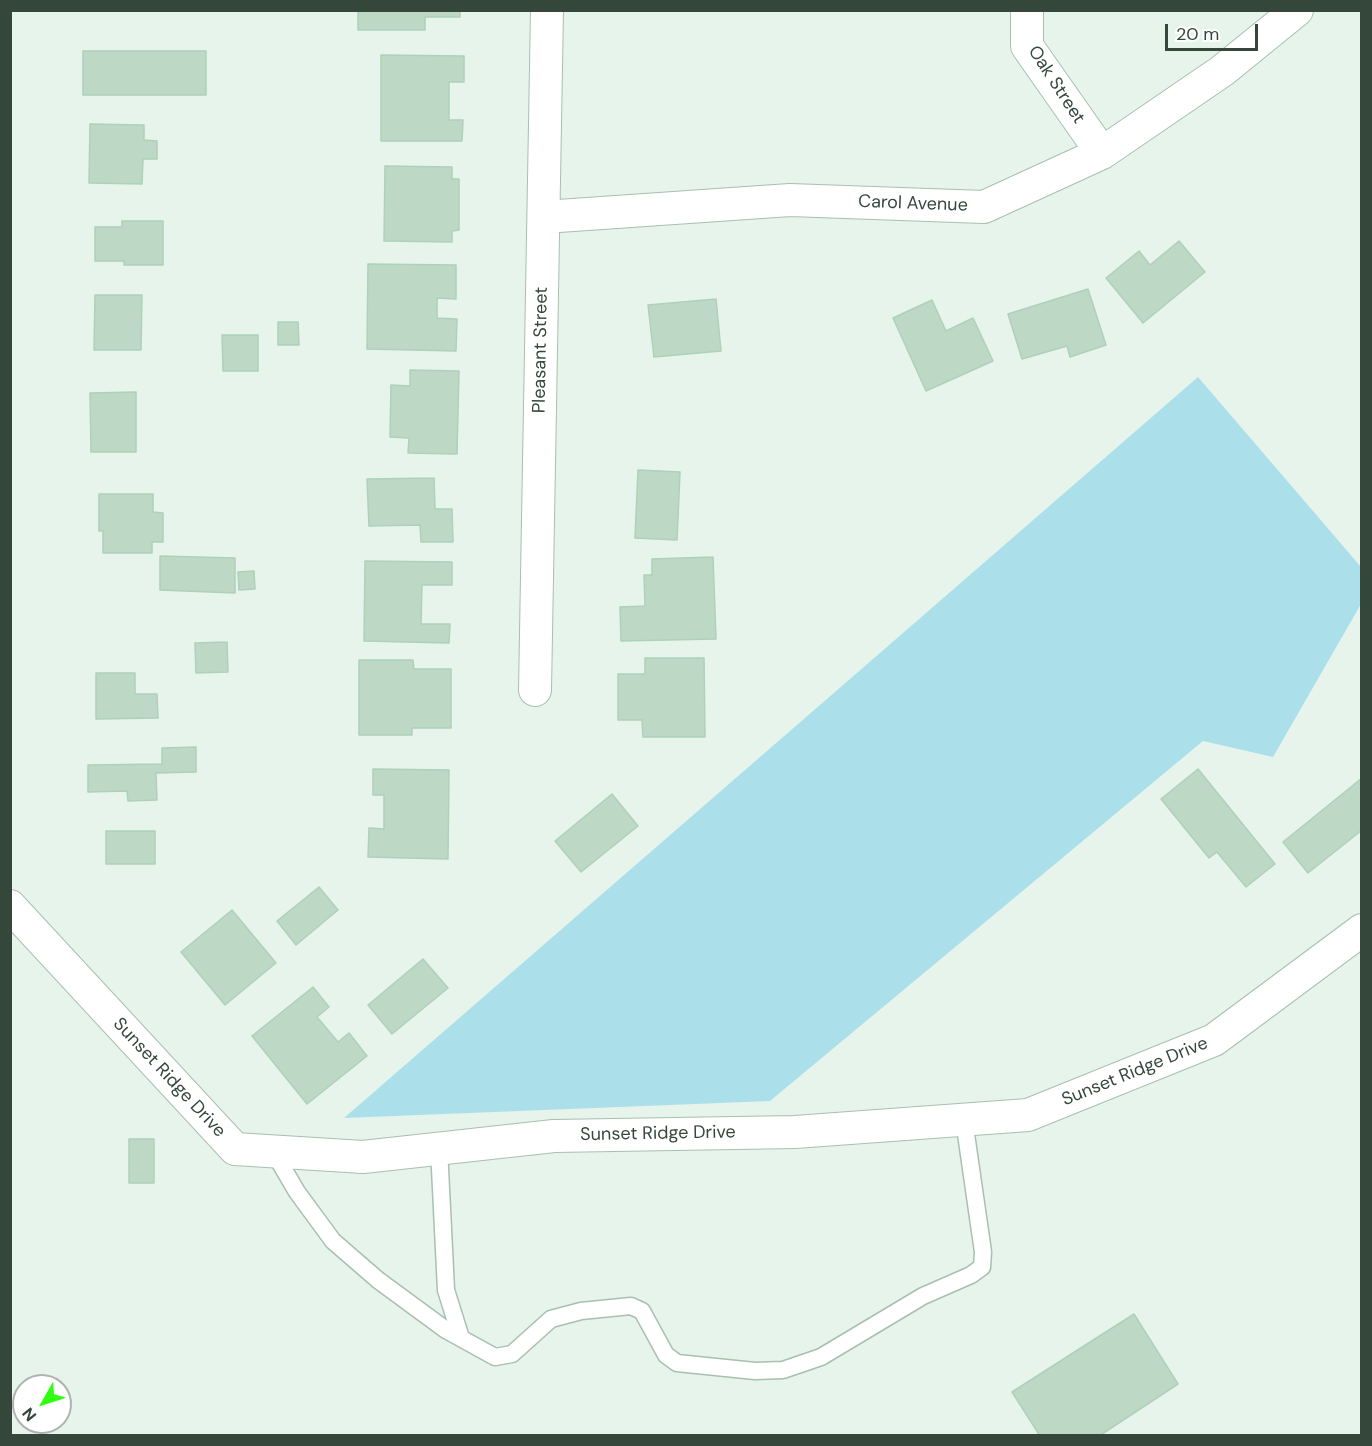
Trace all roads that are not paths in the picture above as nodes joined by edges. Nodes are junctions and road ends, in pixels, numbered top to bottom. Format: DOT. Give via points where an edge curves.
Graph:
graph roads {
  1 [pos="547,10"];
  2 [pos="1027,10"];
  3 [pos="1297,10"];
  4 [pos="1102,153"];
  5 [pos="544,217"];
  6 [pos="535,690"];
  7 [pos="10,906"];
  8 [pos="1362,930"];
  9 [pos="964,1120"];
  10 [pos="438,1148"];
  11 [pos="273,1151"];
  12 [pos="461,1338"];
  1 -- 5 [label="street, Pleasant Street"];
  2 -- 4 [label="street, Oak Street" via="1027,46"];
  3 -- 4 [label="street, Carol Avenue" via="1222,71"];
  4 -- 5 [label="street, Carol Avenue" via="984,207 790,200"];
  5 -- 6 [label="street, Pleasant Street"];
  7 -- 11 [label="street, Sunset Ridge Drive" via="235,1149"];
  8 -- 9 [label="street, Sunset Ridge Drive" via="1214,1040 1028,1115"];
  9 -- 10 [label="street, Sunset Ridge Drive" via="795,1132 554,1136"];
  9 -- 12 [label="lane" via="982,1267 923,1296 821,1357 783,1370 684,1365 666,1355 642,1311 631,1306 581,1311 551,1319 512,1354 495,1357"];
  10 -- 11 [label="street, Sunset Ridge Drive" via="363,1156"];
  10 -- 12 [label="lane" via="446,1290"];
  11 -- 12 [label="lane" via="333,1241 378,1280"];
}
